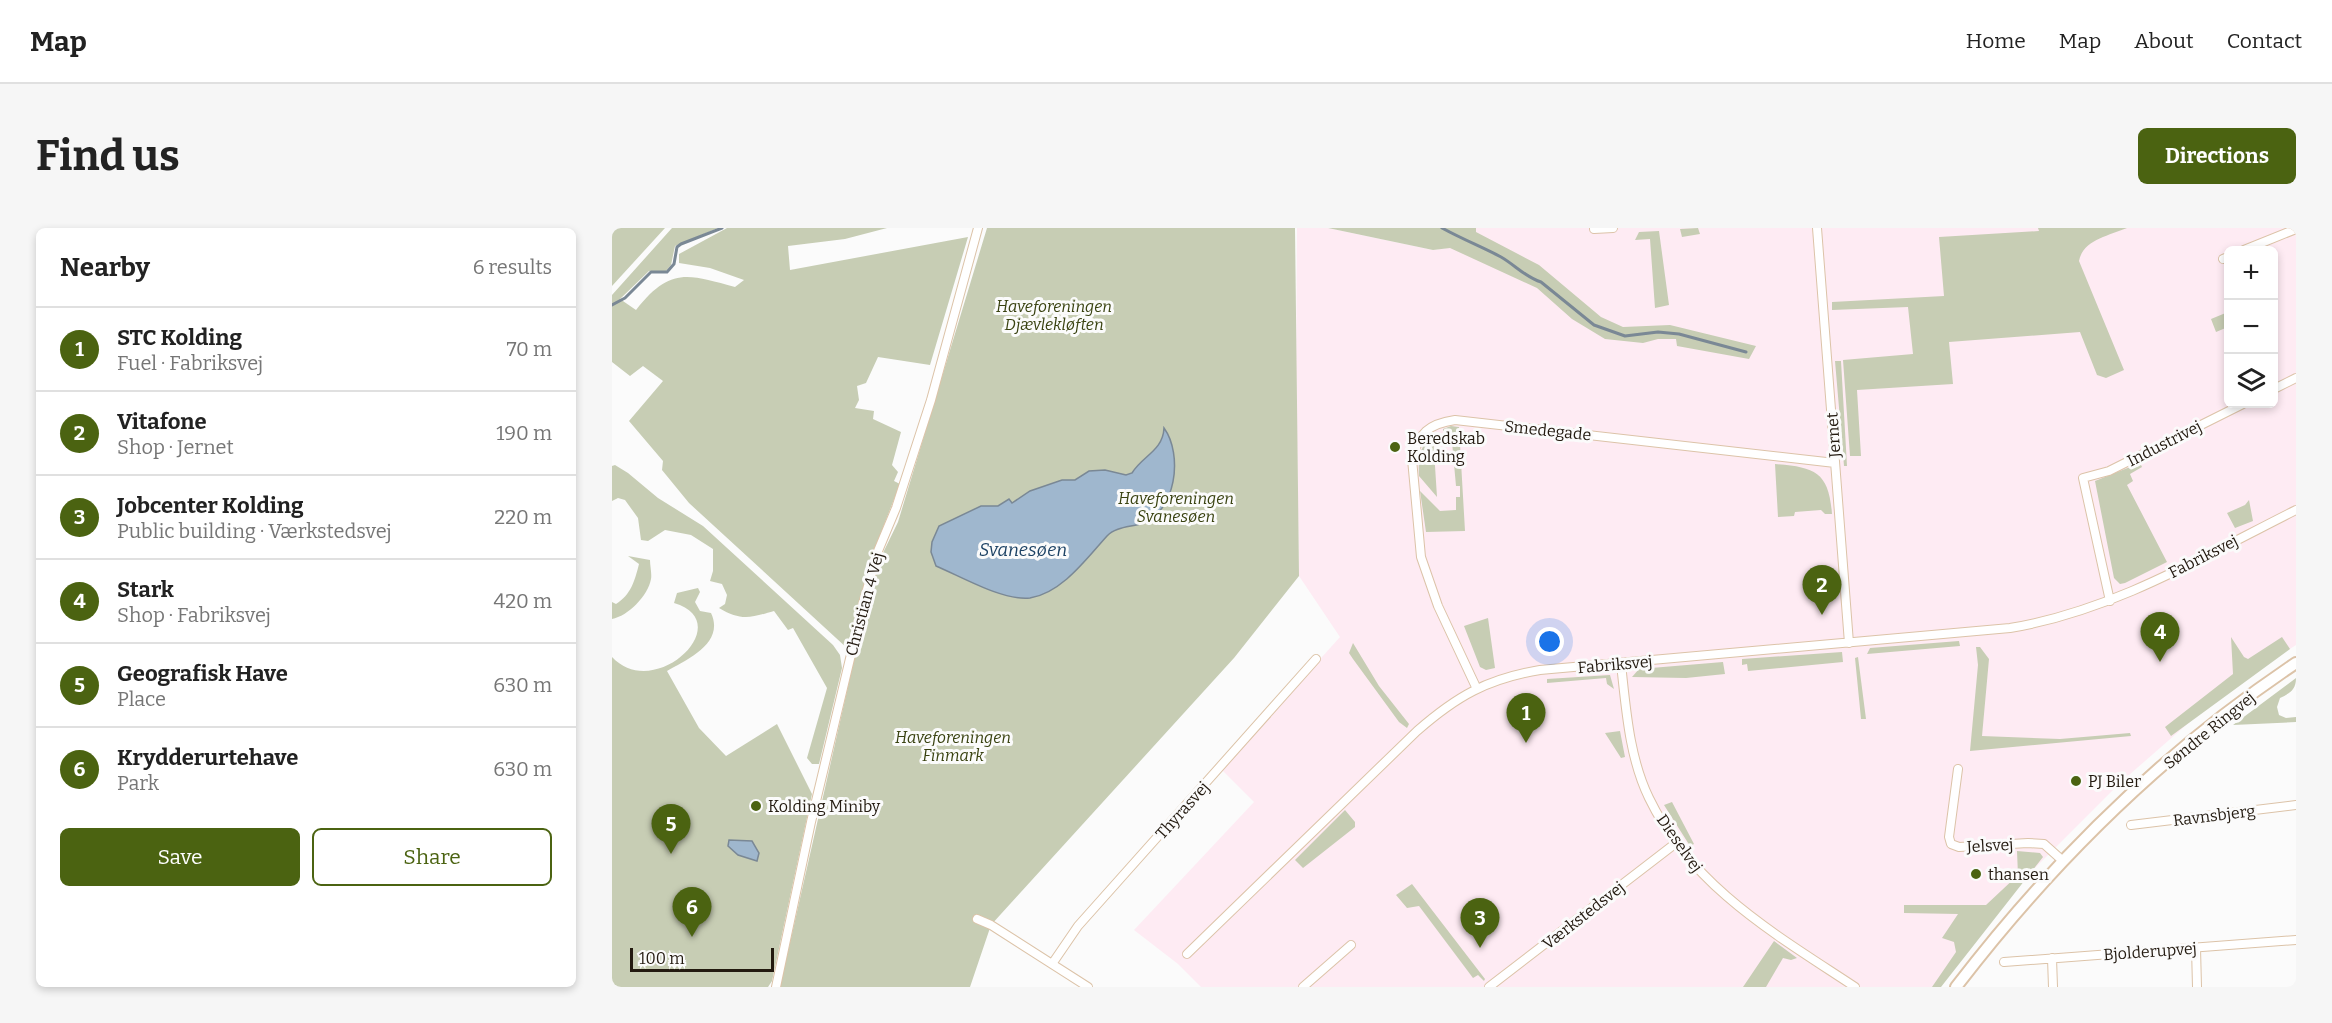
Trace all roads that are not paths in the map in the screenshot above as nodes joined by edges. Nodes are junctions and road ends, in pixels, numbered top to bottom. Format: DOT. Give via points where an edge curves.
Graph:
graph roads {
  1 [pos="978,228"];
  2 [pos="1613,228"];
  3 [pos="1817,228"];
  4 [pos="2296,229"];
  5 [pos="1594,230"];
  6 [pos="2254,246"];
  7 [pos="2296,378"];
  8 [pos="2278,387"];
  9 [pos="2235,408"];
  10 [pos="1835,463"];
  11 [pos="2296,510"];
  12 [pos="2110,601"];
  13 [pos="1849,643"];
  14 [pos="1316,659"];
  15 [pos="2296,663"];
  16 [pos="1621,664"];
  17 [pos="1476,687"];
  18 [pos="1958,769"];
  19 [pos="2296,805"];
  20 [pos="2131,825"];
  21 [pos="1676,843"];
  22 [pos="2063,861"];
  23 [pos="978,919"];
  24 [pos="2296,940"];
  25 [pos="1351,945"];
  26 [pos="2196,948"];
  27 [pos="1187,954"];
  28 [pos="2052,958"];
  29 [pos="2004,962"];
  30 [pos="1053,964"];
  31 [pos="776,987"];
  32 [pos="1088,987"];
  33 [pos="1303,987"];
  34 [pos="1489,987"];
  35 [pos="1855,987"];
  36 [pos="1956,987"];
  37 [pos="2053,987"];
  38 [pos="2197,987"];
  1 -- 31 [label="street, Christian 4 Vej" via="931,400 867,590"];
  2 -- 5 [label="street"];
  3 -- 10 [label="street, Jernet"];
  4 -- 6 [label="street"];
  7 -- 8 [label="street"];
  9 -- 12 [label="street, Industrivej" via="2109,471 2083,478"];
  10 -- 13 [label="street, Jernet"];
  10 -- 17 [label="street, Smedegade" via="1455,420 1427,428 1412,459 1421,557 1438,606"];
  11 -- 12 [label="street, Fabriksvej"];
  12 -- 13 [label="street, Fabriksvej" via="2040,623"];
  13 -- 16 [label="street, Fabriksvej"];
  14 -- 30 [label="street, Thyrasvej" via="1078,926"];
  15 -- 22 [label="main road, Søndre Ringvej" via="2130,795"];
  16 -- 17 [label="street, Fabriksvej" via="1507,675"];
  16 -- 21 [label="street, Dieselvej" via="1637,763 1648,797"];
  17 -- 27 [label="street, Fabriksvej" via="1417,730"];
  18 -- 22 [label="street, Jelsvej" via="1948,837 1951,844 2044,844"];
  19 -- 20 [label="street, Ravnsbjerg"];
  21 -- 34 [label="street, Værkstedsvej"];
  21 -- 35 [label="street, Dieselvej" via="1714,887"];
  22 -- 36 [label="main road, Søndre Ringvej" via="2012,916"];
  23 -- 30 [label="street"];
  24 -- 26 [label="street, Bjolderupvej"];
  25 -- 33 [label="street"];
  26 -- 28 [label="street, Bjolderupvej"];
  26 -- 38 [label="street"];
  28 -- 29 [label="street, Bjolderupvej"];
  28 -- 37 [label="street"];
  30 -- 32 [label="street"];
}
